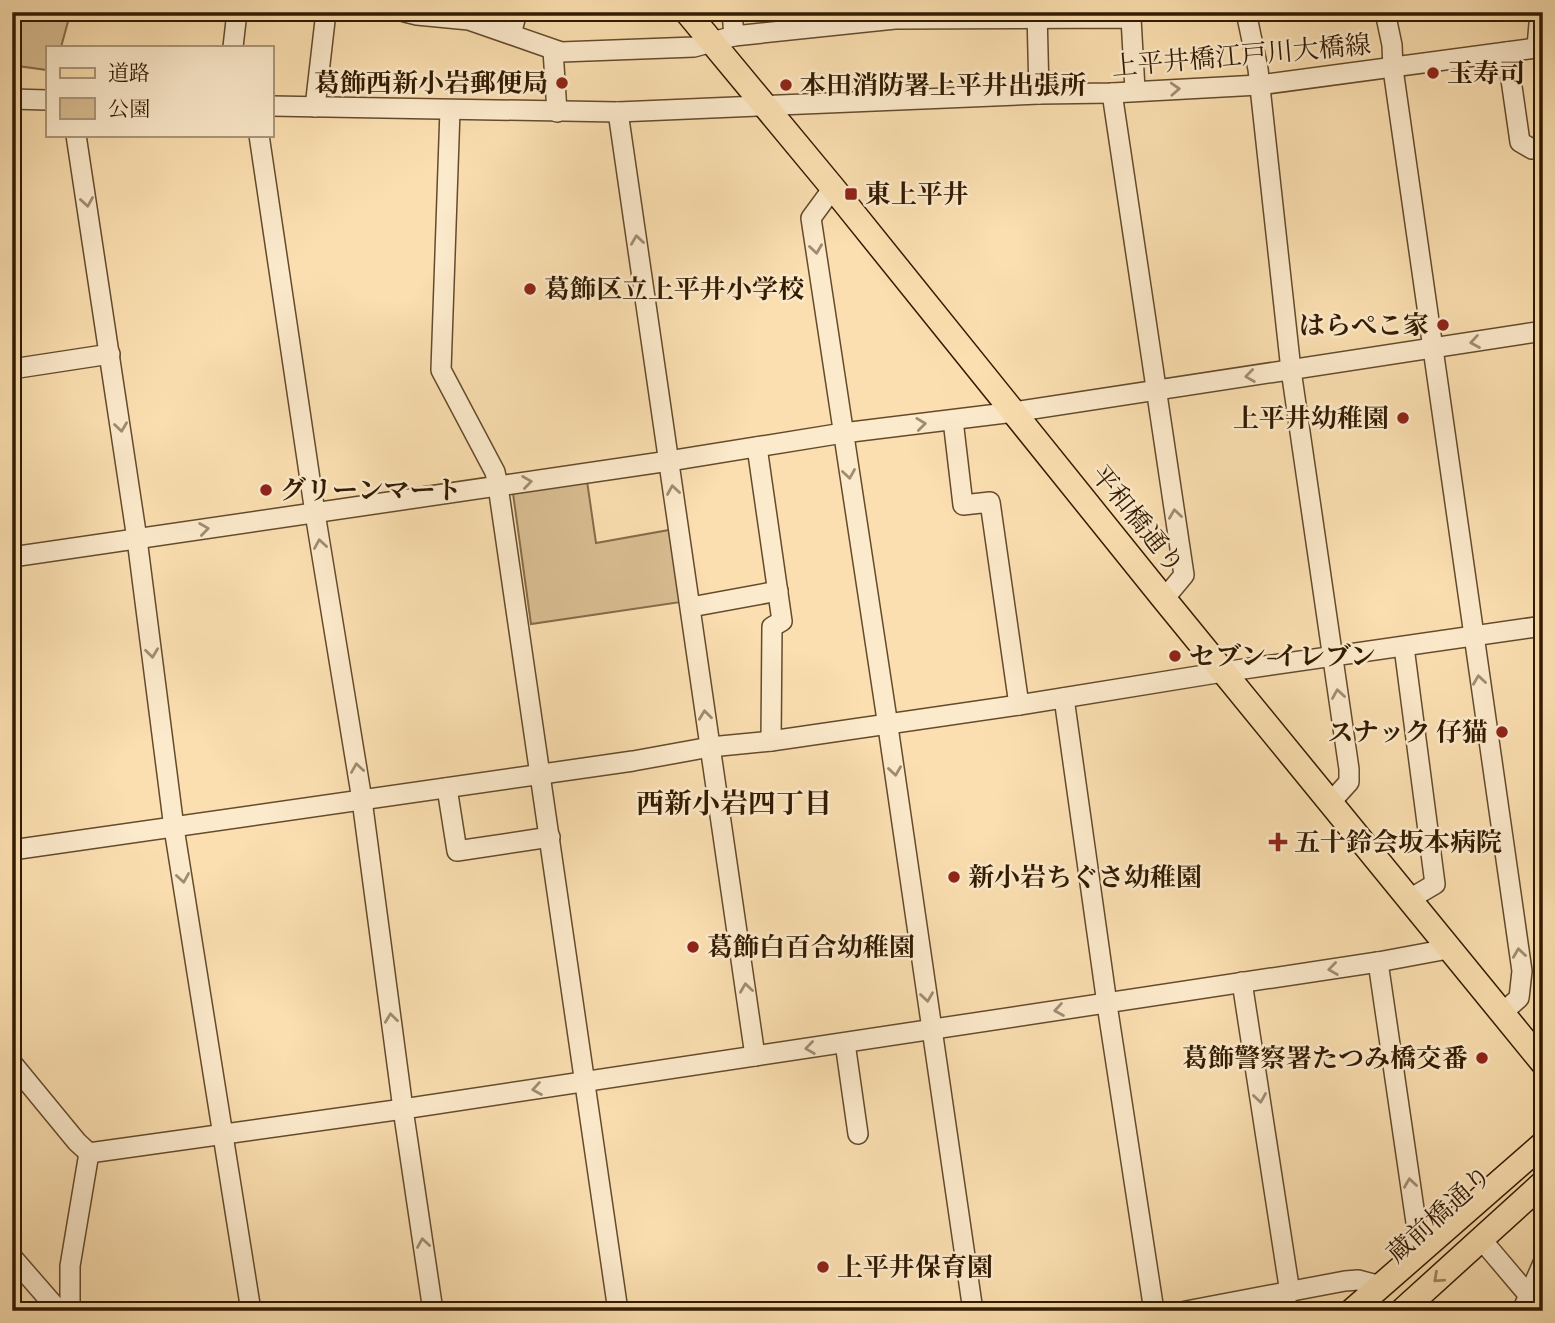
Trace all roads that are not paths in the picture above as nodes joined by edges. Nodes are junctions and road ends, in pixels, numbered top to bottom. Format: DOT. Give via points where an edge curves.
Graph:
graph roads {
  1 [pos="237,12"];
  2 [pos="326,12"];
  3 [pos="517,12"];
  4 [pos="687,12"];
  5 [pos="732,12"];
  6 [pos="1246,12"];
  7 [pos="1385,12"];
  8 [pos="1540,12"];
  9 [pos="413,13"];
  10 [pos="1037,16"];
  11 [pos="511,34"];
  12 [pos="723,39"];
  13 [pos="233,46"];
  14 [pos="1540,47"];
  15 [pos="554,50"];
  16 [pos="1507,52"];
  17 [pos="1392,69"];
  18 [pos="1259,85"];
  19 [pos="1135,90"];
  20 [pos="1112,93"];
  21 [pos="1039,94"];
  22 [pos="12,99"];
  23 [pos="46,100"];
  24 [pos="273,106"];
  25 [pos="764,106"];
  26 [pos="315,107"];
  27 [pos="450,110"];
  28 [pos="557,112"];
  29 [pos="618,112"];
  30 [pos="76,136"];
  31 [pos="259,136"];
  32 [pos="1543,148"];
  33 [pos="833,188"];
  34 [pos="1543,331"];
  35 [pos="1432,349"];
  36 [pos="110,354"];
  37 [pos="12,369"];
  38 [pos="1291,370"];
  39 [pos="1157,389"];
  40 [pos="1014,412"];
  41 [pos="953,420"];
  42 [pos="843,433"];
  43 [pos="757,447"];
  44 [pos="669,461"];
  45 [pos="498,486"];
  46 [pos="315,513"];
  47 [pos="137,539"];
  48 [pos="12,557"];
  49 [pos="778,591"];
  50 [pos="1164,599"];
  51 [pos="691,607"];
  52 [pos="1543,626"];
  53 [pos="1473,637"];
  54 [pos="1404,647"];
  55 [pos="1332,656"];
  56 [pos="1223,672"];
  57 [pos="1064,698"];
  58 [pos="1019,705"];
  59 [pos="887,722"];
  60 [pos="771,741"];
  61 [pos="710,747"];
  62 [pos="540,773"];
  63 [pos="447,788"];
  64 [pos="362,800"];
  65 [pos="1330,803"];
  66 [pos="174,828"];
  67 [pos="550,837"];
  68 [pos="12,850"];
  69 [pos="1408,901"];
  70 [pos="1448,949"];
  71 [pos="1378,962"];
  72 [pos="1242,982"];
  73 [pos="1107,1003"];
  74 [pos="1502,1013"];
  75 [pos="932,1030"];
  76 [pos="845,1043"];
  77 [pos="755,1056"];
  78 [pos="13,1060"];
  79 [pos="1543,1063"];
  80 [pos="585,1082"];
  81 [pos="402,1109"];
  82 [pos="858,1134"];
  83 [pos="225,1135"];
  84 [pos="1543,1144"];
  85 [pos="89,1153"];
  86 [pos="1543,1163"];
  87 [pos="1543,1183"];
  88 [pos="1481,1239"];
  89 [pos="1420,1251"];
  90 [pos="12,1257"];
  91 [pos="1543,1263"];
  92 [pos="1381,1286"];
  93 [pos="1290,1293"];
  94 [pos="1525,1302"];
  95 [pos="60,1311"];
  96 [pos="70,1311"];
  97 [pos="251,1311"];
  98 [pos="433,1311"];
  99 [pos="618,1311"];
  100 [pos="972,1311"];
  101 [pos="1154,1311"];
  102 [pos="1186,1311"];
  103 [pos="1352,1311"];
  104 [pos="1375,1311"];
  105 [pos="1402,1311"];
  106 [pos="1542,1311"];
  1 -- 13 [label="street"];
  2 -- 26 [label="street"];
  3 -- 11 [label="street"];
  4 -- 12 [label="main road, 平和橋通り"];
  5 -- 12 [label="street"];
  6 -- 18 [label="street"];
  7 -- 17 [label="street"];
  8 -- 14 [label="street"];
  9 -- 11 [label="street" via="469,20"];
  10 -- 12 [label="street" via="895,19"];
  10 -- 19 [label="street" via="1131,18"];
  10 -- 21 [label="street"];
  11 -- 15 [label="street"];
  12 -- 15 [label="street" via="694,47"];
  12 -- 25 [label="main road, 平和橋通り"];
  14 -- 16 [label="street, 上平井橋江戸川大橋線"];
  15 -- 28 [label="street"];
  16 -- 17 [label="street, 上平井橋江戸川大橋線"];
  16 -- 32 [label="street" via="1520,142 1532,149"];
  17 -- 18 [label="street, 上平井橋江戸川大橋線"];
  17 -- 35 [label="street"];
  19 -- 18 [label="street, 上平井橋江戸川大橋線, one-way"];
  18 -- 38 [label="street"];
  19 -- 20 [label="street, 上平井橋江戸川大橋線"];
  20 -- 21 [label="street, 上平井橋江戸川大橋線"];
  20 -- 39 [label="street"];
  21 -- 25 [label="street, 上平井橋江戸川大橋線"];
  22 -- 23 [label="street"];
  24 -- 26 [label="street, 上平井橋江戸川大橋線"];
  25 -- 29 [label="street, 上平井橋江戸川大橋線"];
  25 -- 33 [label="main road, 平和橋通り"];
  26 -- 27 [label="street, 上平井橋江戸川大橋線"];
  27 -- 28 [label="street, 上平井橋江戸川大橋線"];
  27 -- 45 [label="street" via="441,370"];
  28 -- 29 [label="street, 上平井橋江戸川大橋線"];
  44 -- 29 [label="street, one-way"];
  30 -- 36 [label="street, one-way"];
  31 -- 46 [label="street"];
  33 -- 40 [label="main road, 平和橋通り"];
  33 -- 42 [label="street, one-way" via="811,218"];
  34 -- 35 [label="street, one-way"];
  35 -- 38 [label="street"];
  35 -- 53 [label="street"];
  36 -- 37 [label="street"];
  36 -- 47 [label="street, one-way"];
  38 -- 39 [label="street, one-way"];
  38 -- 55 [label="street"];
  39 -- 40 [label="street"];
  50 -- 39 [label="street, one-way" via="1184,575"];
  40 -- 41 [label="street"];
  40 -- 50 [label="main road, 平和橋通り"];
  42 -- 41 [label="street, one-way"];
  41 -- 58 [label="street" via="963,505 990,502"];
  42 -- 43 [label="street"];
  42 -- 59 [label="street, one-way"];
  43 -- 44 [label="street"];
  43 -- 49 [label="street"];
  45 -- 44 [label="street, one-way"];
  51 -- 44 [label="street, one-way"];
  45 -- 46 [label="street"];
  45 -- 62 [label="street"];
  47 -- 46 [label="street, one-way"];
  64 -- 46 [label="street, one-way"];
  47 -- 48 [label="street"];
  47 -- 66 [label="street, one-way"];
  49 -- 51 [label="street"];
  49 -- 60 [label="street" via="782,621 772,627"];
  50 -- 56 [label="main road, 平和橋通り"];
  61 -- 51 [label="street, one-way"];
  52 -- 53 [label="street"];
  53 -- 54 [label="street"];
  74 -- 53 [label="street, one-way" via="1520,998 1522,980"];
  54 -- 55 [label="street"];
  54 -- 69 [label="street" via="1435,884"];
  55 -- 56 [label="street"];
  65 -- 55 [label="street, one-way" via="1349,782"];
  56 -- 57 [label="street"];
  56 -- 65 [label="main road, 平和橋通り"];
  57 -- 58 [label="street"];
  57 -- 73 [label="street"];
  58 -- 59 [label="street"];
  59 -- 60 [label="street"];
  59 -- 75 [label="street, one-way"];
  60 -- 61 [label="street"];
  61 -- 62 [label="street"];
  77 -- 61 [label="street, one-way"];
  62 -- 63 [label="street"];
  62 -- 67 [label="street"];
  63 -- 64 [label="street"];
  63 -- 67 [label="street" via="457,851"];
  64 -- 66 [label="street"];
  81 -- 64 [label="street, one-way"];
  65 -- 69 [label="main road, 平和橋通り"];
  66 -- 68 [label="street"];
  66 -- 83 [label="street, one-way"];
  67 -- 80 [label="street"];
  69 -- 70 [label="main road, 平和橋通り"];
  70 -- 71 [label="street"];
  70 -- 74 [label="main road, 平和橋通り"];
  71 -- 72 [label="street, one-way"];
  89 -- 71 [label="street, one-way"];
  72 -- 73 [label="street"];
  72 -- 93 [label="street, one-way"];
  73 -- 75 [label="street, one-way"];
  73 -- 101 [label="street"];
  74 -- 79 [label="main road, 平和橋通り"];
  75 -- 76 [label="street"];
  75 -- 100 [label="street"];
  76 -- 77 [label="street, one-way"];
  76 -- 82 [label="street"];
  77 -- 80 [label="street"];
  78 -- 85 [label="street"];
  80 -- 81 [label="street, one-way"];
  80 -- 99 [label="street"];
  81 -- 83 [label="street"];
  98 -- 81 [label="street, one-way"];
  83 -- 85 [label="street"];
  83 -- 97 [label="street"];
  84 -- 89 [label="main road"];
  85 -- 96 [label="street" via="69,1266"];
  86 -- 104 [label="main road, 蔵前橋通り"];
  87 -- 88 [label="main road"];
  88 -- 94 [label="street"];
  88 -- 105 [label="main road, one-way"];
  89 -- 92 [label="main road"];
  90 -- 95 [label="street"];
  91 -- 94 [label="street"];
  92 -- 93 [label="street" via="1358,1280"];
  92 -- 103 [label="main road"];
  93 -- 102 [label="street"];
  94 -- 106 [label="street"];
}
